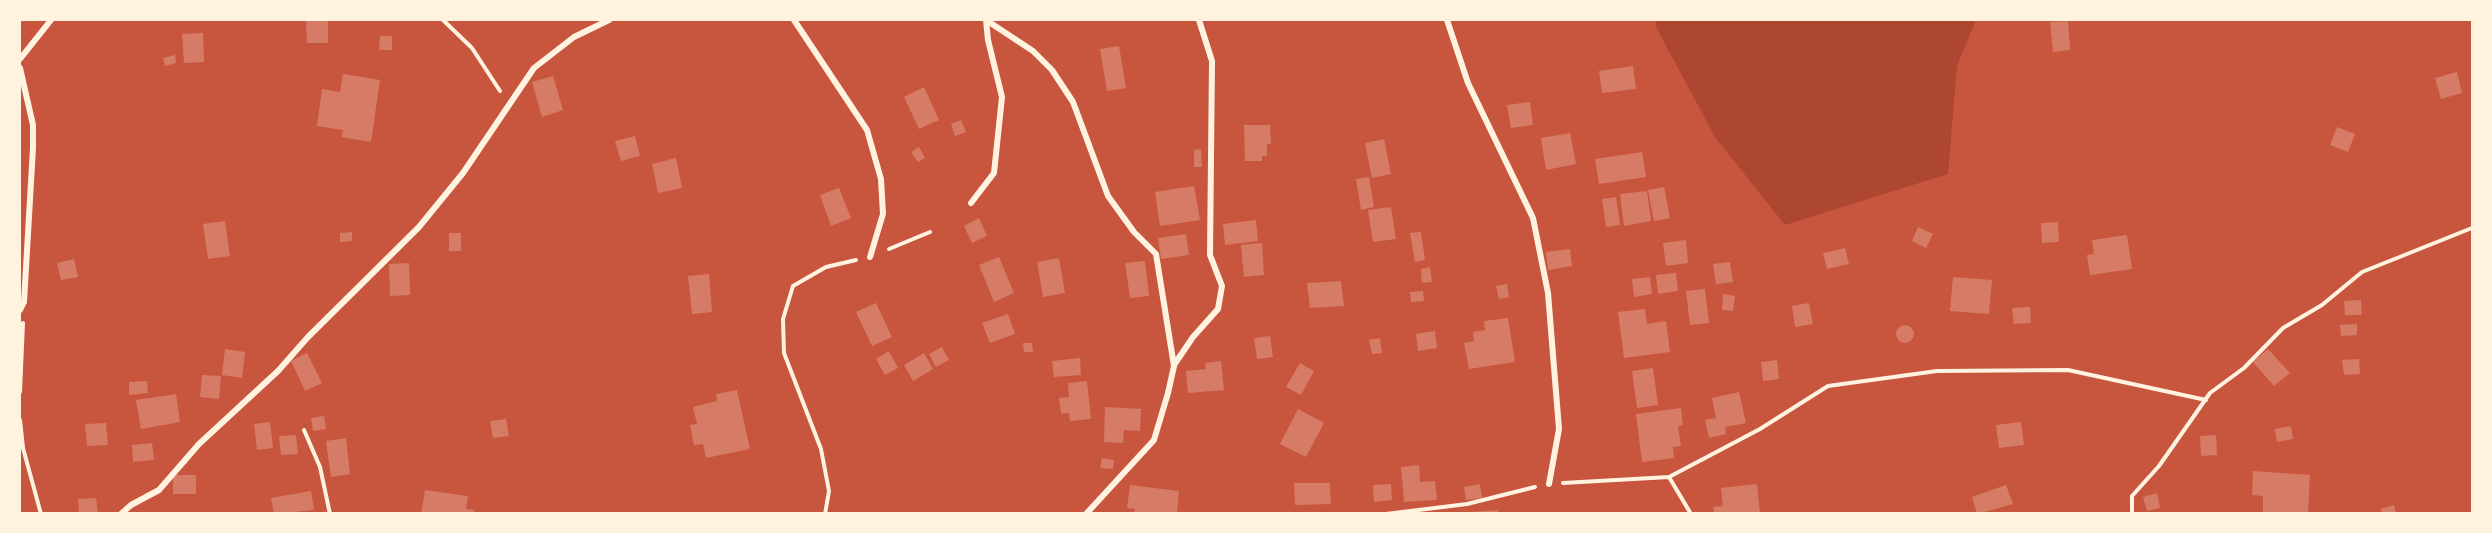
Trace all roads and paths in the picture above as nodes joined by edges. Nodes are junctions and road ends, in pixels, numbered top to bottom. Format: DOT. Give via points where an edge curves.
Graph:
graph roads {
  1 [pos="44,20"];
  2 [pos="51,20"];
  3 [pos="443,20"];
  4 [pos="609,20"];
  5 [pos="794,20"];
  6 [pos="986,20"];
  7 [pos="1199,20"];
  8 [pos="1447,20"];
  9 [pos="41,29"];
  10 [pos="20,59"];
  11 [pos="20,68"];
  12 [pos="510,105"];
  13 [pos="971,203"];
  14 [pos="2472,228"];
  15 [pos="930,232"];
  16 [pos="870,257"];
  17 [pos="24,302"];
  18 [pos="20,310"];
  19 [pos="1174,366"];
  20 [pos="20,392"];
  21 [pos="2205,400"];
  22 [pos="20,420"];
  23 [pos="303,430"];
  24 [pos="1669,477"];
  25 [pos="1549,484"];
  26 [pos="41,513"];
  27 [pos="121,513"];
  28 [pos="330,513"];
  29 [pos="825,513"];
  30 [pos="1086,513"];
  31 [pos="1386,513"];
  32 [pos="1692,513"];
  33 [pos="2132,513"];
  1 -- 9 [label="street"];
  2 -- 9 [label="street"];
  3 -- 12 [label="path" via="472,48"];
  4 -- 12 [label="street" via="573,37 534,68"];
  5 -- 16 [label="street" via="867,130 881,179 883,214"];
  6 -- 13 [label="street" via="1002,98 994,173"];
  6 -- 19 [label="street" via="1034,51 1052,70 1072,102 1108,196 1156,254"];
  7 -- 19 [label="street" via="1212,61 1210,255 1222,286 1218,309"];
  8 -- 25 [label="street" via="1468,83 1533,218 1548,294 1559,429"];
  9 -- 10 [label="street"];
  11 -- 17 [label="street" via="33,125"];
  12 -- 27 [label="street" via="419,227 278,371 200,444 159,490"];
  14 -- 21 [label="path" via="2362,272 2322,305 2283,328"];
  15 -- 16 [label="path"];
  16 -- 29 [label="path" via="826,267 793,286 783,320 784,353 821,449 829,491"];
  17 -- 18 [label="street"];
  17 -- 20 [label="path"];
  19 -- 30 [label="street" via="1154,440"];
  21 -- 24 [label="path" via="2068,370 1938,371 1828,386 1760,429"];
  21 -- 33 [label="path" via="2159,466 2132,496"];
  22 -- 26 [label="path" via="23,448"];
  23 -- 28 [label="path" via="320,466"];
  24 -- 25 [label="path"];
  24 -- 32 [label="path"];
  25 -- 31 [label="path" via="1467,504"];
}
